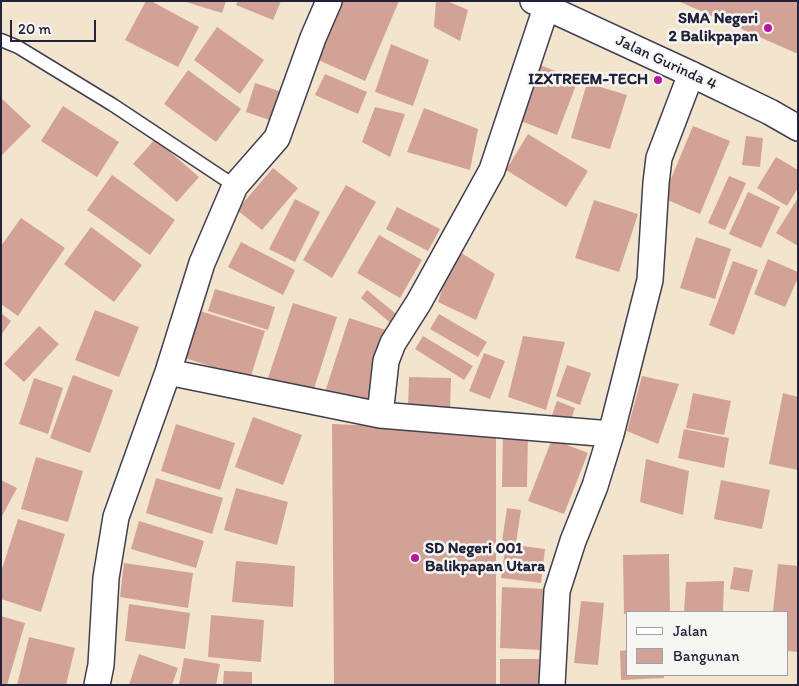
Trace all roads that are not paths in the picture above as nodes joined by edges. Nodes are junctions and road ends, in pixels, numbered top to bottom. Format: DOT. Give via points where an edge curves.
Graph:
graph roads {
  1 [pos="329,1"];
  2 [pos="539,5"];
  3 [pos="1,40"];
  4 [pos="691,74"];
  5 [pos="798,128"];
  6 [pos="235,186"];
  7 [pos="168,372"];
  8 [pos="380,415"];
  9 [pos="610,434"];
  10 [pos="97,685"];
  11 [pos="552,685"];
  1 -- 6 [label="street" via="277,138"];
  2 -- 4 [label="street, Jalan Gurinda 4"];
  2 -- 8 [label="street" via="492,170 393,343 386,361"];
  3 -- 6 [label="lane" via="113,105"];
  4 -- 5 [label="street, Jalan Gurinda 4"];
  4 -- 9 [label="street" via="659,158 650,280"];
  6 -- 7 [label="street" via="202,263"];
  7 -- 8 [label="street"];
  7 -- 10 [label="street" via="116,517 106,578"];
  8 -- 9 [label="street"];
  9 -- 11 [label="street" via="557,591"];
}
